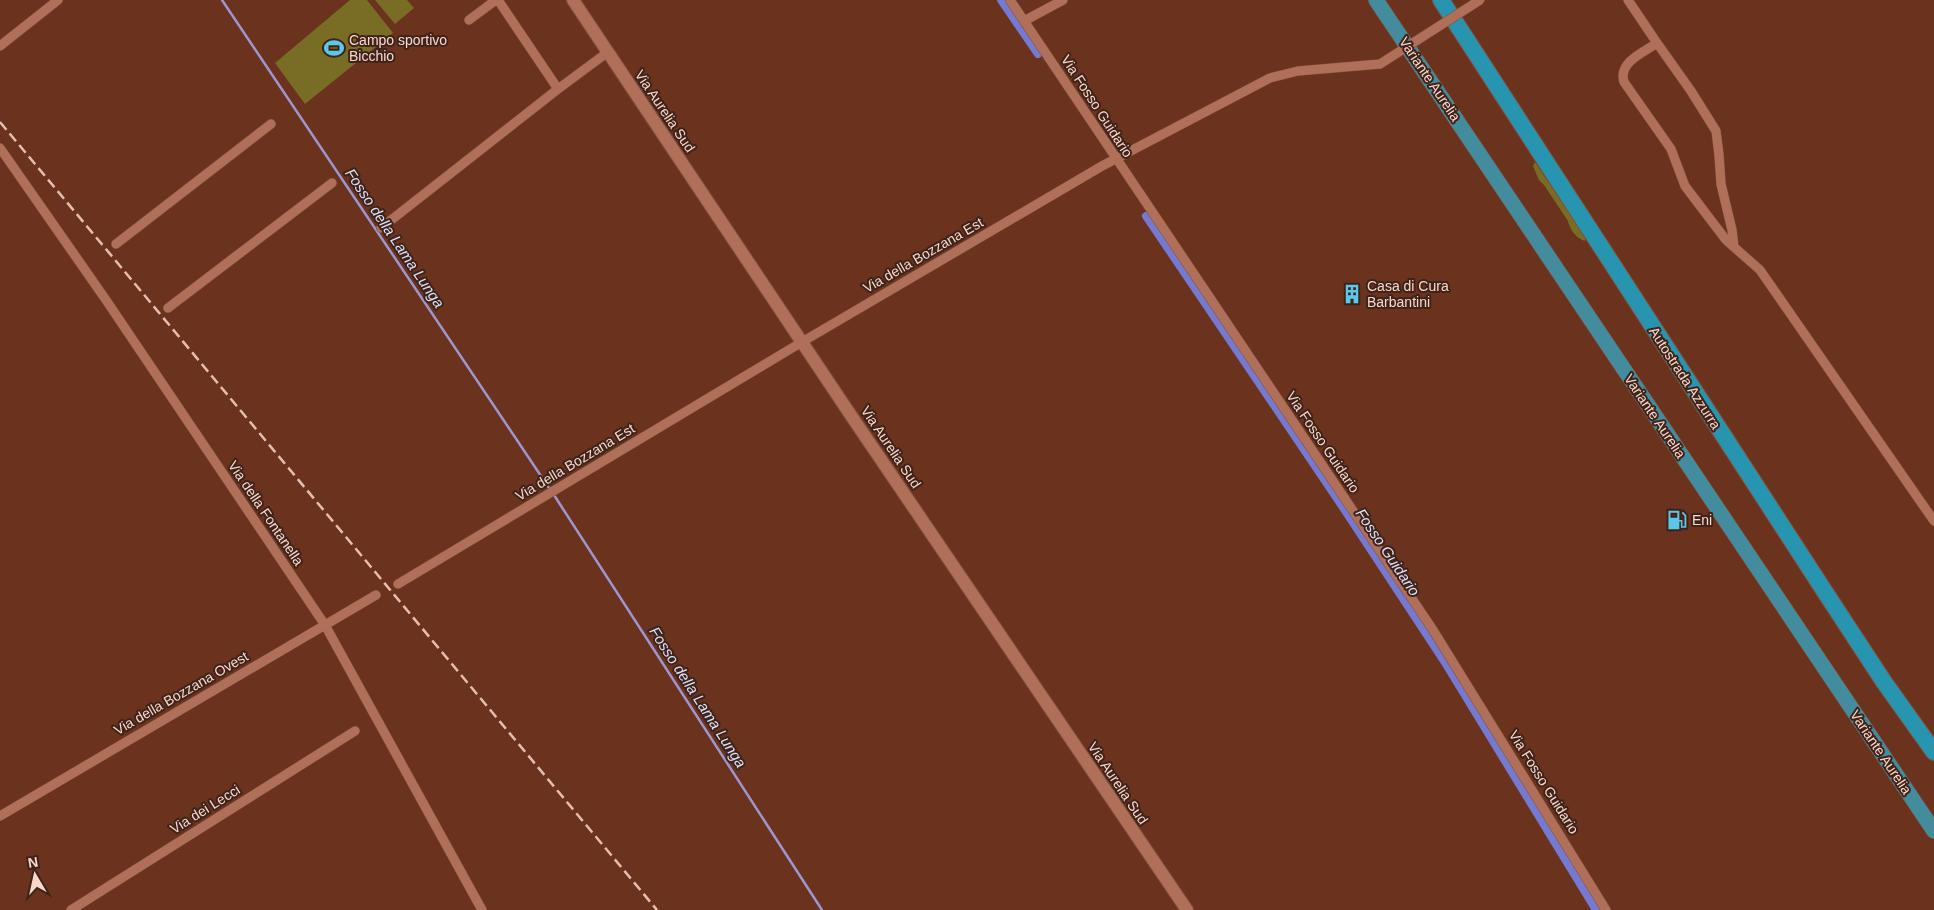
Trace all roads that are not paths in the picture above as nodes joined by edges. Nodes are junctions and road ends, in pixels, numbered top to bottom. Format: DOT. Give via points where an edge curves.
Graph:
graph roads {
  1 [pos="58,0"];
  2 [pos="497,0"];
  3 [pos="573,0"];
  4 [pos="1010,0"];
  5 [pos="1063,0"];
  6 [pos="1376,0"];
  7 [pos="1387,0"];
  8 [pos="1441,0"];
  9 [pos="1454,0"];
  10 [pos="1480,0"];
  11 [pos="1628,0"];
  12 [pos="469,20"];
  13 [pos="1024,21"];
  14 [pos="1657,43"];
  15 [pos="0,46"];
  16 [pos="608,52"];
  17 [pos="558,89"];
  18 [pos="271,124"];
  19 [pos="0,148"];
  20 [pos="1116,158"];
  21 [pos="332,183"];
  22 [pos="381,228"];
  23 [pos="116,244"];
  24 [pos="1734,247"];
  25 [pos="168,308"];
  26 [pos="802,342"];
  27 [pos="1934,521"];
  28 [pos="398,584"];
  29 [pos="376,595"];
  30 [pos="325,625"];
  31 [pos="355,731"];
  32 [pos="1934,734"];
  33 [pos="1934,752"];
  34 [pos="0,816"];
  35 [pos="1934,816"];
  36 [pos="1934,831"];
  37 [pos="71,910"];
  38 [pos="482,910"];
  39 [pos="1187,910"];
  40 [pos="1606,910"];
  1 -- 15 [label="street"];
  2 -- 12 [label="street"];
  2 -- 17 [label="street"];
  3 -- 16 [label="main road, Via Aurelia Sud"];
  4 -- 13 [label="street, Via Fosso Guidario"];
  5 -- 13 [label="street"];
  6 -- 36 [label="highway, Variante Aurelia"];
  7 -- 35 [label="highway, Variante Aurelia"];
  8 -- 33 [label="highway, Autostrada Azzurra" via="1884,682"];
  9 -- 32 [label="highway, Autostrada Azzurra" via="1865,634"];
  10 -- 20 [label="street, Via della Bozzana Est, bridge" via="1380,64 1298,71 1270,78"];
  11 -- 14 [label="street"];
  13 -- 20 [label="street, Via Fosso Guidario"];
  14 -- 24 [label="street" via="1716,131 1721,184"];
  14 -- 24 [label="street" via="1627,64 1622,75 1624,82 1671,149 1685,186"];
  16 -- 17 [label="street"];
  16 -- 26 [label="main road, Via Aurelia Sud"];
  17 -- 22 [label="street"];
  18 -- 23 [label="street"];
  19 -- 30 [label="street, Via della Fontanella"];
  20 -- 26 [label="street, Via della Bozzana Est"];
  20 -- 40 [label="street, Via Fosso Guidario" via="1433,630"];
  21 -- 25 [label="street"];
  24 -- 27 [label="street" via="1760,270"];
  26 -- 28 [label="street, Via della Bozzana Est"];
  26 -- 39 [label="main road, Via Aurelia Sud"];
  29 -- 30 [label="street, Via della Bozzana Ovest"];
  30 -- 34 [label="street, Via della Bozzana Ovest"];
  30 -- 38 [label="street, Via della Fontanella"];
  31 -- 37 [label="street, Via dei Lecci"];
}
